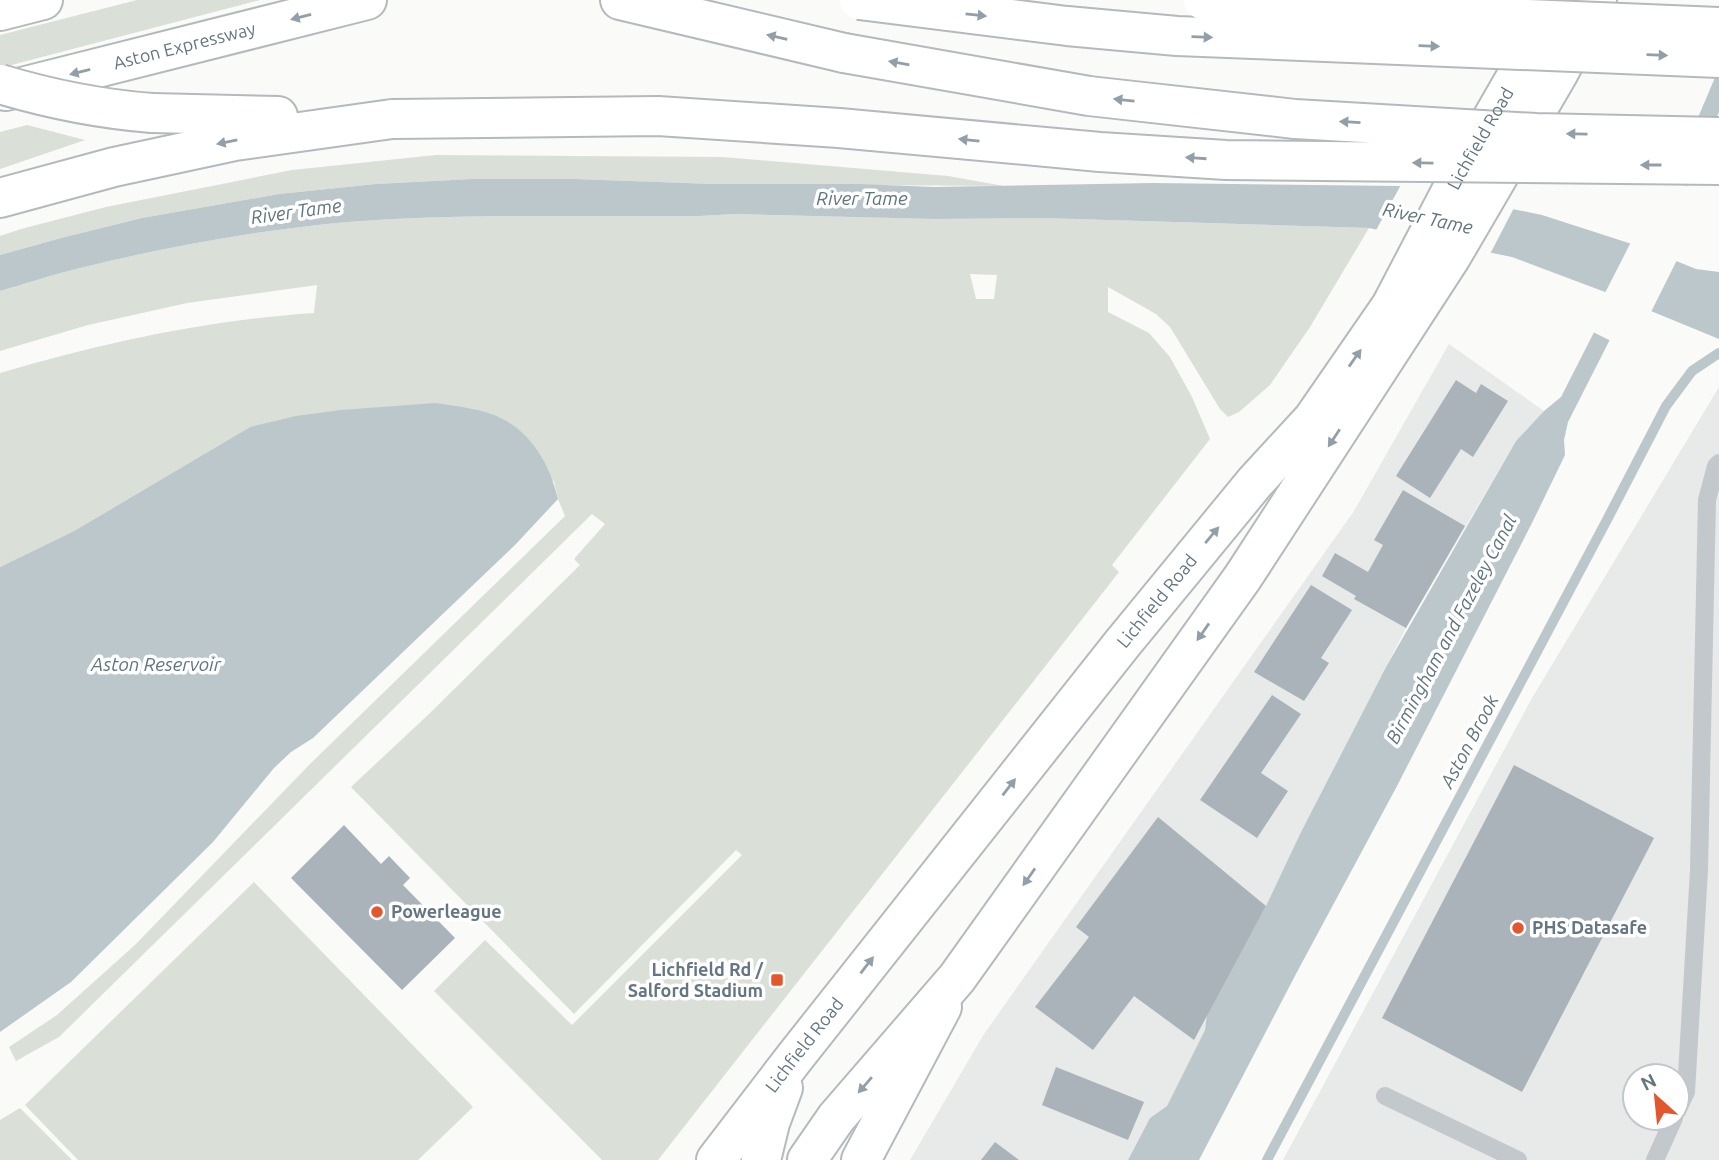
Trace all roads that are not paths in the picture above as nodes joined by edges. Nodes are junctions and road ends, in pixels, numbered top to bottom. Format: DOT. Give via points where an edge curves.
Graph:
graph roads {
  1 [pos="15,0"];
  2 [pos="43,0"];
  3 [pos="367,0"];
  4 [pos="620,0"];
  5 [pos="859,0"];
  6 [pos="1203,0"];
  7 [pos="0,5"];
  8 [pos="1574,7"];
  9 [pos="0,11"];
  10 [pos="1719,27"];
  11 [pos="1719,58"];
  12 [pos="0,84"];
  13 [pos="0,92"];
  14 [pos="392,119"];
  15 [pos="1719,137"];
  16 [pos="1719,165"];
  17 [pos="0,198"];
  18 [pos="1436,253"];
  19 [pos="1719,463"];
  20 [pos="957,978"];
  21 [pos="795,1057"];
  22 [pos="1688,1062"];
  23 [pos="1385,1096"];
  24 [pos="1668,1132"];
  25 [pos="716,1160"];
  26 [pos="761,1160"];
  27 [pos="807,1160"];
  28 [pos="860,1160"];
  29 [pos="1518,1160"];
  30 [pos="1655,1160"];
  1 -- 7 [label="main road"];
  2 -- 9 [label="main road"];
  3 -- 13 [label="main road, Aston Expressway, one-way"];
  15 -- 4 [label="main road, one-way, bridge" via="1536,134 1295,119 1088,96 844,53"];
  5 -- 11 [label="main road, one-way, bridge" via="1177,36"];
  6 -- 10 [label="main road, bridge" via="1288,9"];
  8 -- 18 [label="main road, Lichfield Road" via="1520,70 1459,176"];
  8 -- 18 [label="main road, Lichfield Road" via="1558,74 1496,181"];
  12 -- 14 [label="main road, bridge" via="60,101 152,113"];
  16 -- 14 [label="main road, one-way, bridge" via="1226,160 658,117"];
  14 -- 17 [label="main road, one-way" via="235,141"];
  18 -- 20 [label="main road, Lichfield Road, one-way" via="1243,577"];
  21 -- 18 [label="main road, Lichfield Road, one-way" via="1122,644 1313,419 1391,306"];
  19 -- 22 [label="lane" via="1707,499 1699,870"];
  20 -- 27 [label="main road, Lichfield Road, one-way" via="836,1118"];
  20 -- 28 [label="main road"];
  21 -- 25 [label="main road, Lichfield Road"];
  21 -- 26 [label="main road"];
  23 -- 29 [label="lane"];
  24 -- 30 [label="lane"];
}
